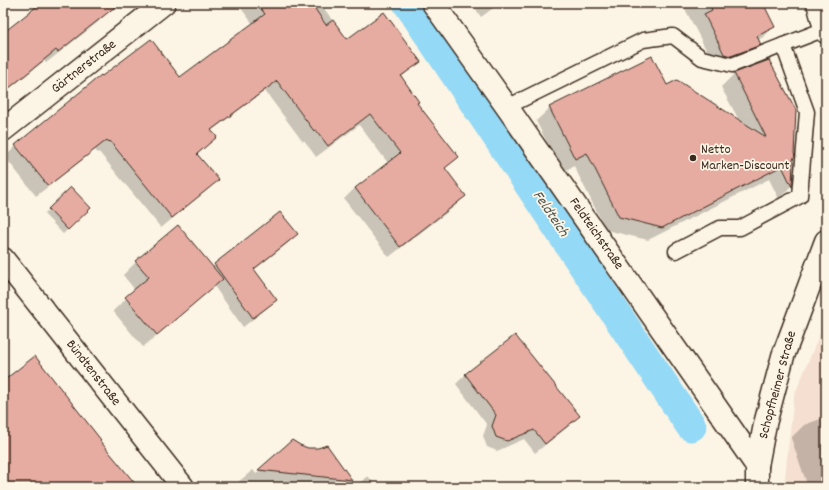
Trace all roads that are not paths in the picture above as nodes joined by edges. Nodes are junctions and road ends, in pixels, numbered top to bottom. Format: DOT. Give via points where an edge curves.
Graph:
graph roads {
  1 [pos="164,3"];
  2 [pos="433,3"];
  3 [pos="818,3"];
  4 [pos="826,30"];
  5 [pos="783,45"];
  6 [pos="508,107"];
  7 [pos="3,130"];
  8 [pos="826,241"];
  9 [pos="676,251"];
  10 [pos="3,260"];
  11 [pos="757,477"];
  12 [pos="183,487"];
  1 -- 7 [label="street, Gärtnerstraße"];
  2 -- 6 [label="street, Feldteichstraße"];
  3 -- 4 [label="street"];
  4 -- 5 [label="lane"];
  5 -- 6 [label="lane" via="732,65 702,58 673,36 643,40"];
  5 -- 9 [label="lane" via="807,112 800,196 740,228 720,228"];
  6 -- 11 [label="street, Feldteichstraße"];
  8 -- 11 [label="street, Schopfheimer Straße" via="783,356 765,424"];
  10 -- 12 [label="street, Bündtenstraße"];
}
